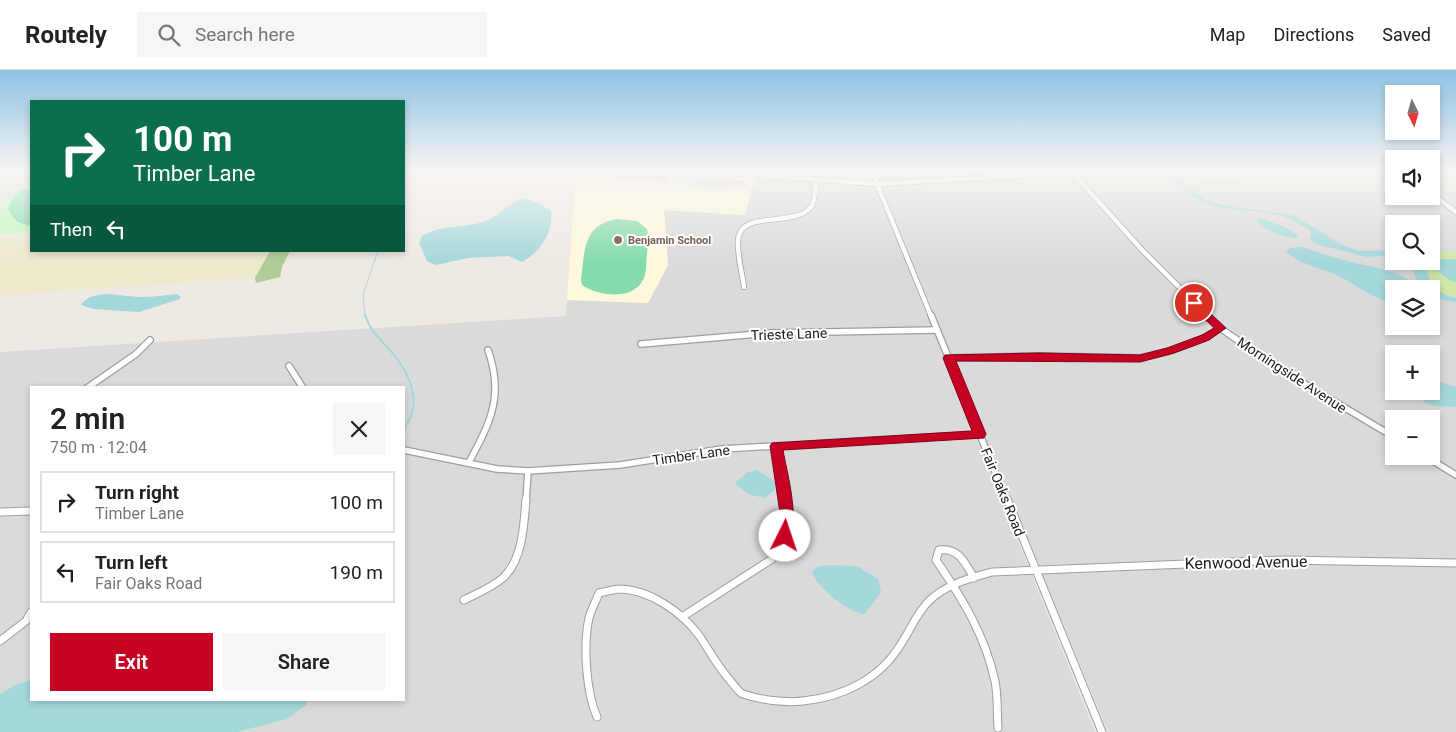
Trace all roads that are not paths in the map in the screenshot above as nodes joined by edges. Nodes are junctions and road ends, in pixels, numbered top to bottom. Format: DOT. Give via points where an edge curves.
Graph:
graph roads {
  1 [pos="814,200"];
  2 [pos="884,200"];
  3 [pos="1097,200"];
  4 [pos="1440,200"];
  5 [pos="1456,212"];
  6 [pos="744,287"];
  7 [pos="1220,328"];
  8 [pos="937,330"];
  9 [pos="150,340"];
  10 [pos="641,344"];
  11 [pos="488,350"];
  12 [pos="949,358"];
  13 [pos="289,366"];
  14 [pos="90,386"];
  15 [pos="302,386"];
  16 [pos="1385,432"];
  17 [pos="980,434"];
  18 [pos="776,446"];
  19 [pos="405,450"];
  20 [pos="470,462"];
  21 [pos="1440,465"];
  22 [pos="528,471"];
  23 [pos="1456,475"];
  24 [pos="30,511"];
  25 [pos="0,512"];
  26 [pos="1456,563"];
  27 [pos="1035,570"];
  28 [pos="974,578"];
  29 [pos="953,584"];
  30 [pos="464,600"];
  31 [pos="30,614"];
  32 [pos="682,617"];
  33 [pos="0,634"];
  34 [pos="9,634"];
  35 [pos="0,641"];
  36 [pos="597,717"];
  37 [pos="998,728"];
  38 [pos="1102,732"];
  1 -- 6 [label="street" via="805,213 792,218 757,221 739,234"];
  2 -- 8 [label="street, Fair Oaks Road"];
  3 -- 7 [label="street, Morningside Avenue"];
  4 -- 5 [label="street"];
  7 -- 12 [label="street" via="1206,338 1140,358"];
  7 -- 16 [label="street, Morningside Avenue" via="1278,368"];
  8 -- 10 [label="street, Trieste Lane" via="769,333"];
  8 -- 12 [label="street, Fair Oaks Road"];
  9 -- 14 [label="street" via="136,354"];
  11 -- 20 [label="street" via="496,371 495,403 488,426"];
  12 -- 17 [label="street, Fair Oaks Road"];
  13 -- 15 [label="street"];
  17 -- 18 [label="street, Timber Lane"];
  17 -- 27 [label="street, Fair Oaks Road"];
  18 -- 22 [label="street, Timber Lane" via="711,450 620,465"];
  18 -- 32 [label="street" via="787,520 781,544 772,559"];
  19 -- 20 [label="street, Timber Lane"];
  20 -- 22 [label="street, Timber Lane" via="497,469"];
  21 -- 23 [label="street"];
  22 -- 30 [label="street" via="517,552 506,575"];
  24 -- 25 [label="street"];
  26 -- 27 [label="street, Kenwood Avenue" via="1283,560"];
  27 -- 28 [label="street, Kenwood Avenue" via="992,572"];
  27 -- 38 [label="street, Fair Oaks Road"];
  28 -- 29 [label="street, Kenwood Avenue"];
  28 -- 29 [label="street" via="959,553 952,549 939,550 936,560"];
  29 -- 32 [label="street, Kenwood Avenue" via="922,608 894,657 875,674 844,692 788,702 742,694"];
  29 -- 37 [label="street" via="976,626 995,682"];
  31 -- 34 [label="street"];
  32 -- 36 [label="street, Kenwood Avenue" via="654,598 630,590 598,593 589,618 586,672"];
  33 -- 34 [label="street"];
  34 -- 35 [label="street"];
}
